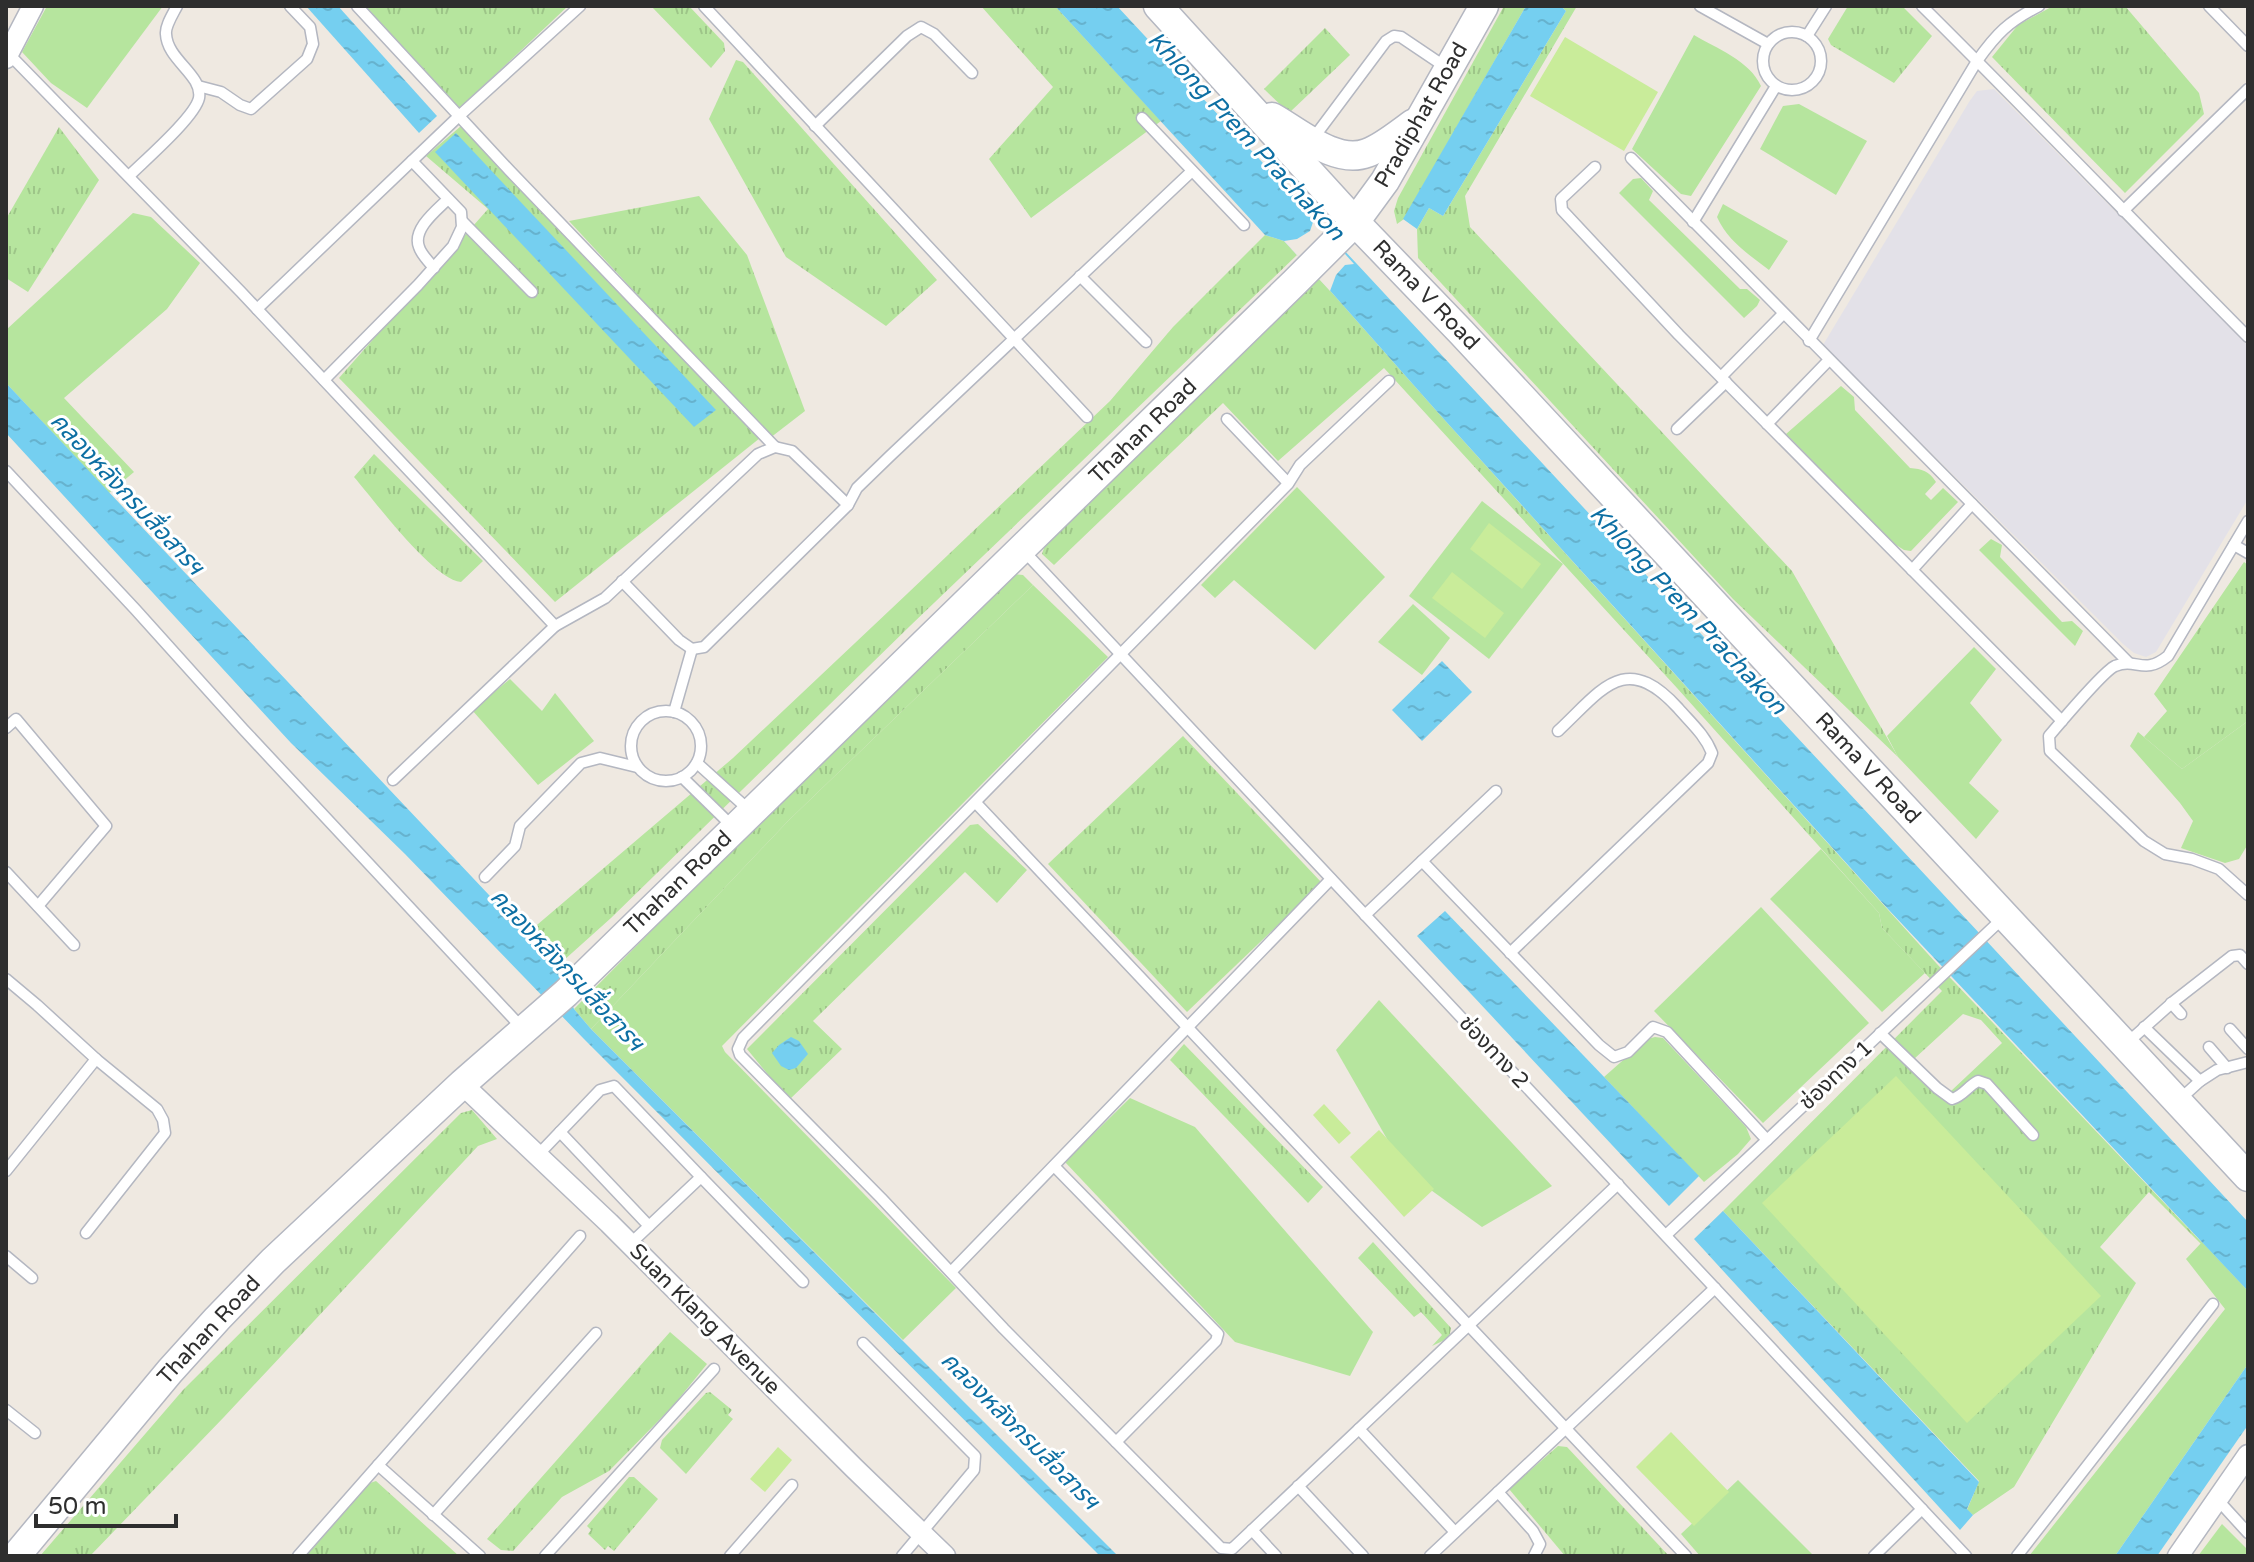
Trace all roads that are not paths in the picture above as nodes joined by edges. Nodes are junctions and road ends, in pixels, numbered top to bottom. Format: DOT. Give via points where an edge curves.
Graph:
graph roads {
  1 [pos="33,6"];
  2 [pos="177,6"];
  3 [pos="290,6"];
  4 [pos="357,6"];
  5 [pos="580,6"];
  6 [pos="704,6"];
  7 [pos="1158,6"];
  8 [pos="1484,6"];
  9 [pos="1700,6"];
  10 [pos="1826,6"];
  11 [pos="1922,6"];
  12 [pos="2039,6"];
  13 [pos="2209,6"];
  14 [pos="1807,36"];
  15 [pos="1768,44"];
  16 [pos="2248,46"];
  17 [pos="7,54"];
  18 [pos="1977,61"];
  19 [pos="1449,69"];
  20 [pos="972,73"];
  21 [pos="198,86"];
  22 [pos="1776,86"];
  23 [pos="2248,89"];
  24 [pos="1247,102"];
  25 [pos="459,116"];
  26 [pos="1142,118"];
  27 [pos="1422,118"];
  28 [pos="815,126"];
  29 [pos="1312,140"];
  30 [pos="1631,158"];
  31 [pos="412,161"];
  32 [pos="1595,167"];
  33 [pos="1192,171"];
  34 [pos="129,176"];
  35 [pos="448,199"];
  36 [pos="2123,211"];
  37 [pos="462,221"];
  38 [pos="1355,222"];
  39 [pos="1693,222"];
  40 [pos="1244,225"];
  41 [pos="434,268"];
  42 [pos="1080,276"];
  43 [pos="532,292"];
  44 [pos="257,309"];
  45 [pos="1783,314"];
  46 [pos="2248,337"];
  47 [pos="1014,339"];
  48 [pos="1809,341"];
  49 [pos="1146,342"];
  50 [pos="1829,360"];
  51 [pos="324,380"];
  52 [pos="1723,380"];
  53 [pos="1389,381"];
  54 [pos="1087,417"];
  55 [pos="1227,419"];
  56 [pos="1767,424"];
  57 [pos="1677,429"];
  58 [pos="775,447"];
  59 [pos="6,471"];
  60 [pos="1288,483"];
  61 [pos="1972,504"];
  62 [pos="848,505"];
  63 [pos="2248,521"];
  64 [pos="2234,545"];
  65 [pos="1022,549"];
  66 [pos="2248,553"];
  67 [pos="1912,570"];
  68 [pos="622,581"];
  69 [pos="555,626"];
  70 [pos="692,649"];
  71 [pos="1121,655"];
  72 [pos="2129,663"];
  73 [pos="674,712"];
  74 [pos="2062,721"];
  75 [pos="6,728"];
  76 [pos="1558,731"];
  77 [pos="697,763"];
  78 [pos="637,767"];
  79 [pos="682,777"];
  80 [pos="393,780"];
  81 [pos="1496,791"];
  82 [pos="976,803"];
  83 [pos="743,820"];
  84 [pos="1422,861"];
  85 [pos="6,872"];
  86 [pos="485,877"];
  87 [pos="1331,879"];
  88 [pos="2248,895"];
  89 [pos="38,906"];
  90 [pos="1365,915"];
  91 [pos="1996,925"];
  92 [pos="74,945"];
  93 [pos="1510,953"];
  94 [pos="2248,964"];
  95 [pos="6,979"];
  96 [pos="2171,1003"];
  97 [pos="2181,1014"];
  98 [pos="530,1024"];
  99 [pos="1188,1027"];
  100 [pos="1880,1033"];
  101 [pos="2235,1034"];
  102 [pos="2135,1036"];
  103 [pos="2209,1047"];
  104 [pos="2248,1049"];
  105 [pos="96,1059"];
  106 [pos="2248,1062"];
  107 [pos="2227,1068"];
  108 [pos="2200,1081"];
  109 [pos="462,1084"];
  110 [pos="2178,1101"];
  111 [pos="560,1132"];
  112 [pos="2033,1135"];
  113 [pos="1767,1140"];
  114 [pos="537,1156"];
  115 [pos="1054,1166"];
  116 [pos="6,1171"];
  117 [pos="701,1177"];
  118 [pos="2248,1177"];
  119 [pos="1618,1184"];
  120 [pos="649,1226"];
  121 [pos="86,1233"];
  122 [pos="1666,1235"];
  123 [pos="580,1236"];
  124 [pos="630,1244"];
  125 [pos="6,1256"];
  126 [pos="951,1272"];
  127 [pos="32,1278"];
  128 [pos="803,1282"];
  129 [pos="1715,1288"];
  130 [pos="2213,1304"];
  131 [pos="1468,1325"];
  132 [pos="596,1333"];
  133 [pos="863,1343"];
  134 [pos="714,1369"];
  135 [pos="6,1410"];
  136 [pos="1566,1428"];
  137 [pos="1359,1429"];
  138 [pos="35,1433"];
  139 [pos="1116,1442"];
  140 [pos="2248,1455"];
  141 [pos="378,1465"];
  142 [pos="792,1485"];
  143 [pos="1298,1486"];
  144 [pos="1498,1492"];
  145 [pos="2217,1499"];
  146 [pos="1922,1509"];
  147 [pos="433,1515"];
  148 [pos="1252,1530"];
  149 [pos="1455,1532"];
  150 [pos="2248,1533"];
  151 [pos="922,1534"];
  152 [pos="550,1554"];
  153 [pos="16,1556"];
  154 [pos="298,1556"];
  155 [pos="480,1556"];
  156 [pos="730,1556"];
  157 [pos="902,1556"];
  158 [pos="945,1556"];
  159 [pos="1276,1556"];
  160 [pos="1363,1556"];
  161 [pos="1430,1556"];
  162 [pos="1534,1556"];
  163 [pos="1686,1556"];
  164 [pos="1874,1556"];
  165 [pos="1966,1556"];
  166 [pos="2017,1556"];
  167 [pos="2178,1556"];
  1 -- 17 [label="street"];
  2 -- 21 [label="lane" via="165,32 169,50"];
  3 -- 21 [label="lane" via="310,27 313,44 307,59 263,99 251,109"];
  4 -- 25 [label="lane"];
  5 -- 25 [label="lane"];
  6 -- 28 [label="lane"];
  7 -- 24 [label="main road, Rama V Road"];
  8 -- 19 [label="main road, Pradiphat Road"];
  9 -- 15 [label="lane"];
  10 -- 14 [label="lane"];
  11 -- 18 [label="lane"];
  12 -- 18 [label="lane" via="1996,35"];
  13 -- 16 [label="lane"];
  14 -- 15 [label="lane" via="1783,32"];
  14 -- 22 [label="lane" via="1821,55 1818,74 1800,89"];
  15 -- 22 [label="lane" via="1762,62"];
  17 -- 34 [label="lane"];
  18 -- 36 [label="lane"];
  18 -- 48 [label="lane"];
  19 -- 27 [label="main road, Pradiphat Road"];
  19 -- 29 [label="lane" via="1394,36"];
  20 -- 28 [label="lane" via="921,27"];
  21 -- 34 [label="lane" via="199,100 190,115"];
  22 -- 39 [label="lane"];
  23 -- 36 [label="lane"];
  24 -- 29 [label="main road"];
  24 -- 38 [label="main road, Rama V Road"];
  25 -- 31 [label="lane"];
  25 -- 58 [label="lane"];
  26 -- 33 [label="lane"];
  27 -- 29 [label="main road" via="1368,153 1346,157"];
  27 -- 38 [label="main road, Pradiphat Road"];
  28 -- 47 [label="lane"];
  30 -- 39 [label="lane"];
  31 -- 35 [label="lane"];
  31 -- 44 [label="lane"];
  32 -- 52 [label="lane" via="1561,199 1562,210"];
  33 -- 40 [label="lane"];
  33 -- 42 [label="lane"];
  34 -- 44 [label="lane"];
  35 -- 37 [label="lane"];
  35 -- 41 [label="lane" via="418,235 418,246"];
  36 -- 46 [label="lane"];
  37 -- 41 [label="lane" via="453,246"];
  37 -- 43 [label="lane"];
  38 -- 65 [label="main road, Thahan Road"];
  38 -- 91 [label="main road, Rama V Road" via="1671,559"];
  39 -- 45 [label="lane"];
  41 -- 51 [label="lane"];
  42 -- 47 [label="lane"];
  42 -- 49 [label="lane"];
  44 -- 51 [label="lane"];
  45 -- 48 [label="lane"];
  45 -- 52 [label="lane"];
  47 -- 54 [label="lane"];
  47 -- 62 [label="lane" via="857,488"];
  48 -- 50 [label="lane"];
  50 -- 56 [label="lane"];
  50 -- 61 [label="lane"];
  51 -- 69 [label="lane"];
  52 -- 56 [label="lane"];
  52 -- 57 [label="lane"];
  53 -- 60 [label="lane" via="1300,465"];
  55 -- 60 [label="lane"];
  56 -- 67 [label="lane"];
  58 -- 62 [label="lane" via="792,451"];
  58 -- 68 [label="lane" via="758,454"];
  59 -- 98 [label="lane"];
  60 -- 71 [label="lane"];
  61 -- 67 [label="lane"];
  61 -- 72 [label="lane"];
  62 -- 70 [label="lane" via="704,647"];
  63 -- 64 [label="lane"];
  64 -- 66 [label="lane"];
  64 -- 72 [label="lane" via="2168,656 2157,665"];
  65 -- 71 [label="lane, ช่องทาง 2"];
  65 -- 83 [label="main road, Thahan Road"];
  67 -- 74 [label="lane"];
  68 -- 69 [label="lane" via="605,598"];
  68 -- 70 [label="lane"];
  69 -- 80 [label="lane"];
  70 -- 73 [label="lane"];
  71 -- 82 [label="lane"];
  71 -- 87 [label="lane, ช่องทาง 2"];
  72 -- 74 [label="lane" via="2112,667"];
  73 -- 77 [label="lane" via="697,730"];
  73 -- 78 [label="lane" via="647,715 632,733 631,756"];
  74 -- 88 [label="lane" via="2049,736 2050,751 2144,841 2165,854 2219,869"];
  75 -- 89 [label="lane" via="16,719 106,826"];
  76 -- 93 [label="lane" via="1607,685 1629,677 1669,698 1707,739 1712,753 1708,763"];
  77 -- 79 [label="lane"];
  77 -- 83 [label="lane"];
  78 -- 79 [label="lane" via="656,781"];
  78 -- 86 [label="lane" via="600,758 581,763 520,826 515,846"];
  79 -- 83 [label="lane"];
  81 -- 84 [label="lane"];
  82 -- 99 [label="lane"];
  82 -- 126 [label="lane" via="743,1038 738,1049"];
  83 -- 98 [label="main road, Thahan Road"];
  84 -- 90 [label="lane"];
  84 -- 93 [label="lane"];
  85 -- 89 [label="lane"];
  87 -- 90 [label="lane, ช่องทาง 2"];
  87 -- 99 [label="lane"];
  89 -- 92 [label="lane"];
  90 -- 119 [label="lane, ช่องทาง 2"];
  91 -- 100 [label="lane, ช่องทาง 1"];
  91 -- 102 [label="main road, Rama V Road"];
  93 -- 113 [label="lane" via="1614,1057 1628,1052 1653,1027 1667,1032"];
  94 -- 96 [label="lane" via="2240,955 2232,956 2195,991"];
  95 -- 105 [label="lane"];
  96 -- 97 [label="lane"];
  96 -- 102 [label="lane"];
  98 -- 109 [label="main road, Thahan Road"];
  99 -- 115 [label="lane"];
  99 -- 131 [label="lane"];
  100 -- 112 [label="lane" via="1952,1099 1978,1081 1987,1084"];
  100 -- 113 [label="lane, ช่องทาง 1"];
  101 -- 104 [label="lane"];
  102 -- 108 [label="lane"];
  102 -- 110 [label="main road, Rama V Road"];
  103 -- 107 [label="lane"];
  105 -- 116 [label="lane"];
  105 -- 121 [label="lane" via="157,1109 165,1133"];
  106 -- 107 [label="lane"];
  107 -- 108 [label="lane"];
  108 -- 110 [label="lane"];
  109 -- 114 [label="street, Suan Klang Avenue"];
  109 -- 153 [label="main road, Thahan Road" via="217,1319"];
  110 -- 118 [label="main road, Rama V Road"];
  111 -- 114 [label="lane"];
  111 -- 117 [label="lane" via="600,1090 614,1086"];
  111 -- 120 [label="lane"];
  113 -- 122 [label="lane, ช่องทาง 1"];
  114 -- 124 [label="street, Suan Klang Avenue"];
  115 -- 126 [label="lane"];
  115 -- 139 [label="lane" via="1218,1334"];
  117 -- 120 [label="lane"];
  117 -- 128 [label="lane"];
  119 -- 122 [label="lane, ช่องทาง 2"];
  119 -- 131 [label="lane"];
  120 -- 124 [label="lane"];
  122 -- 129 [label="lane, ช่องทาง 2"];
  123 -- 141 [label="lane"];
  124 -- 151 [label="street, Suan Klang Avenue"];
  125 -- 127 [label="lane"];
  126 -- 139 [label="lane"];
  129 -- 136 [label="lane"];
  129 -- 146 [label="lane, ช่องทาง 2"];
  130 -- 166 [label="lane"];
  131 -- 136 [label="lane"];
  131 -- 137 [label="lane"];
  132 -- 147 [label="lane"];
  133 -- 151 [label="lane" via="975,1456 974,1470"];
  134 -- 152 [label="lane"];
  135 -- 138 [label="lane"];
  136 -- 144 [label="lane"];
  136 -- 163 [label="lane"];
  137 -- 143 [label="lane"];
  137 -- 149 [label="lane"];
  139 -- 148 [label="lane" via="1221,1548 1232,1549"];
  140 -- 145 [label="street"];
  141 -- 147 [label="lane"];
  141 -- 154 [label="lane"];
  142 -- 156 [label="lane"];
  143 -- 148 [label="lane"];
  143 -- 160 [label="lane"];
  144 -- 149 [label="lane"];
  144 -- 162 [label="lane" via="1533,1531 1540,1544"];
  145 -- 150 [label="lane"];
  145 -- 167 [label="street"];
  146 -- 164 [label="lane"];
  146 -- 165 [label="lane, ช่องทาง 2"];
  147 -- 155 [label="lane"];
  148 -- 159 [label="lane"];
  149 -- 161 [label="lane"];
  151 -- 157 [label="lane"];
  151 -- 158 [label="street, Suan Klang Avenue"];
}
